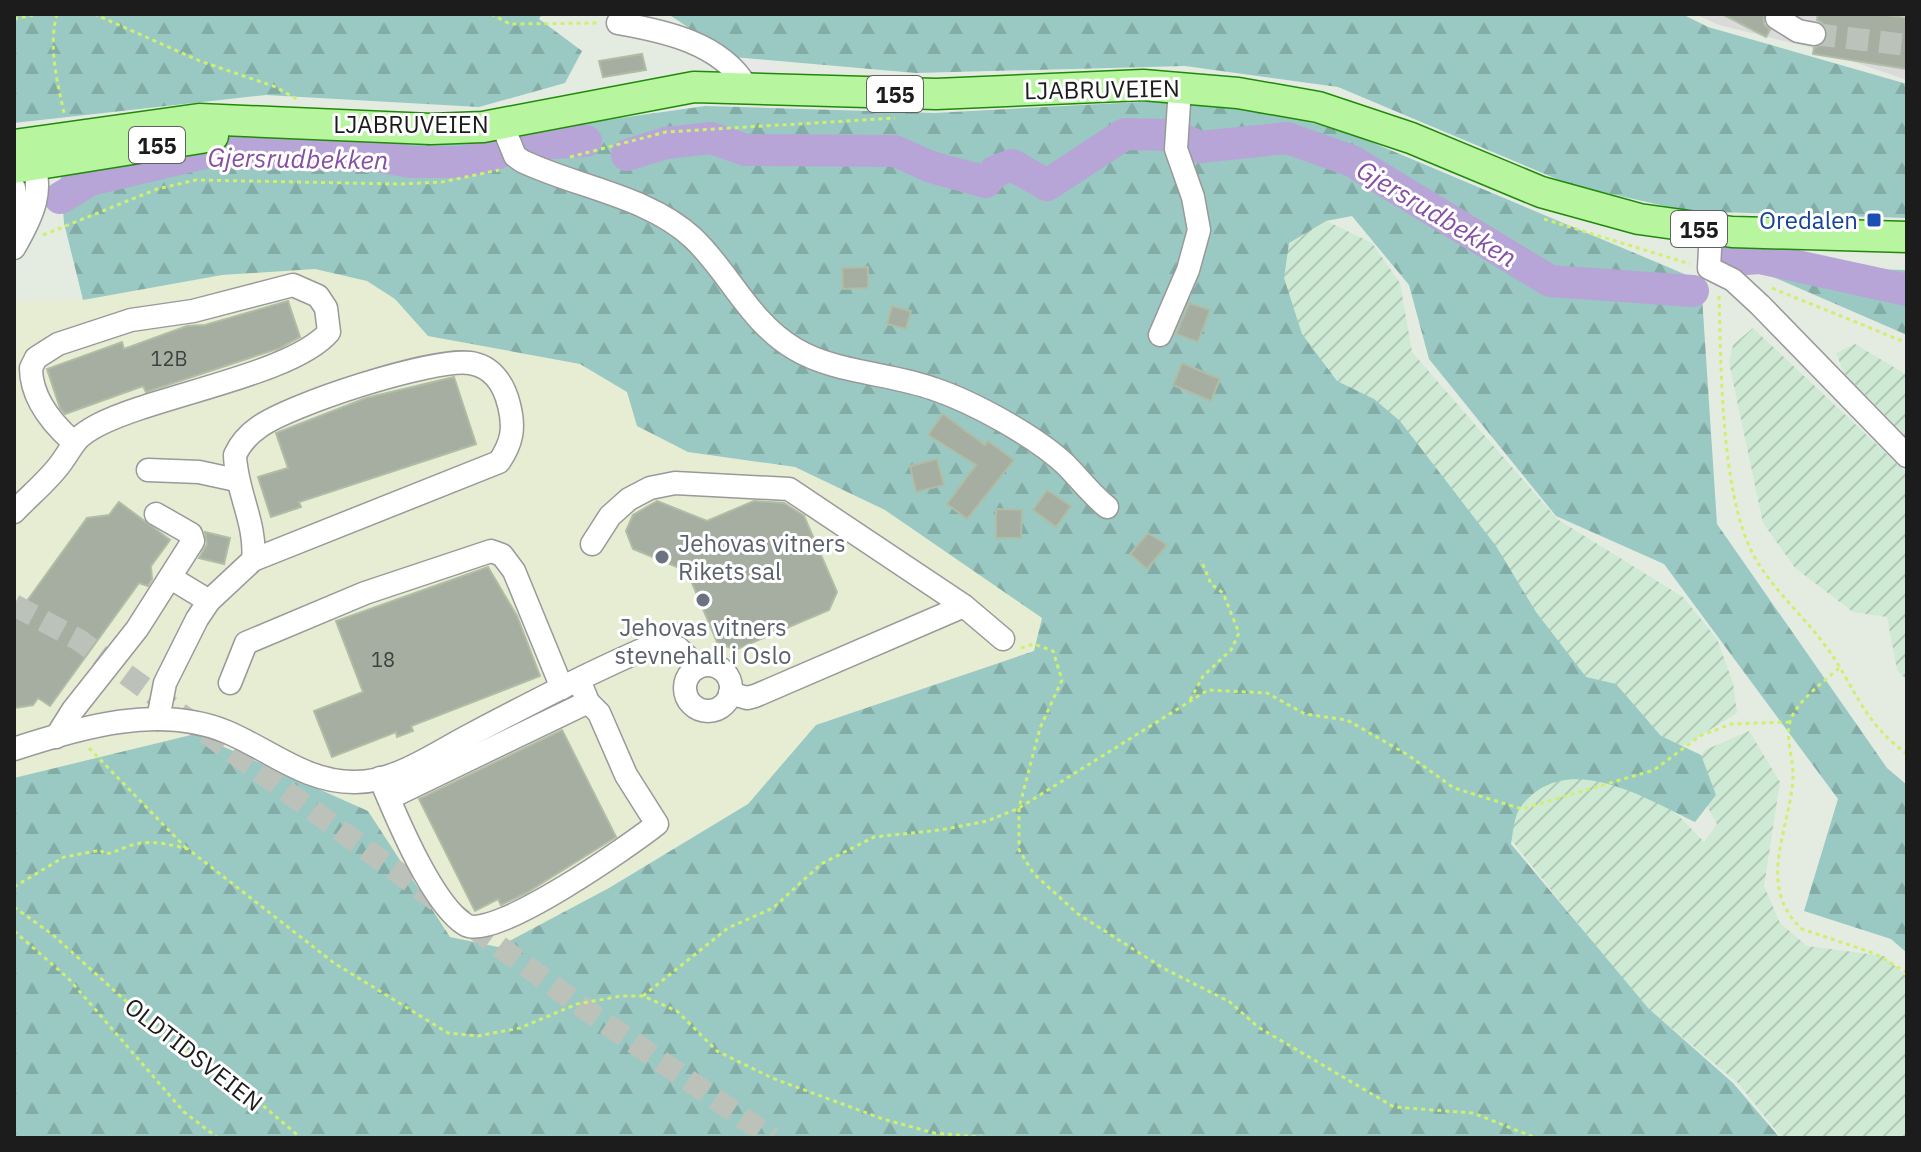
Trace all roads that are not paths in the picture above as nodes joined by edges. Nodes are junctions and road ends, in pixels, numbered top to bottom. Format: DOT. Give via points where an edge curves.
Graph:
graph roads {
  1 [pos="1777,18"];
  2 [pos="618,23"];
  3 [pos="1814,34"];
  4 [pos="746,86"];
  5 [pos="1180,87"];
  6 [pos="280,124"];
  7 [pos="502,124"];
  8 [pos="20,157"];
  9 [pos="14,188"];
  10 [pos="1711,230"];
  11 [pos="1907,237"];
  12 [pos="25,239"];
  13 [pos="1160,335"];
  14 [pos="72,441"];
  15 [pos="1907,456"];
  16 [pos="148,470"];
  17 [pos="236,480"];
  18 [pos="1107,507"];
  19 [pos="14,512"];
  20 [pos="156,514"];
  21 [pos="592,544"];
  22 [pos="253,560"];
  23 [pos="171,578"];
  24 [pos="209,601"];
  25 [pos="964,606"];
  26 [pos="1003,639"];
  27 [pos="698,667"];
  28 [pos="230,683"];
  29 [pos="570,684"];
  30 [pos="730,693"];
  31 [pos="588,702"];
  32 [pos="158,719"];
  33 [pos="63,735"];
  34 [pos="14,749"];
  35 [pos="384,788"];
  1 -- 3 [label="street"];
  2 -- 4 [label="street" via="676,37 726,59"];
  4 -- 5 [label="main road, LJABRUVEIEN / 155" via="925,94 1109,84"];
  4 -- 7 [label="main road, LJABRUVEIEN / 155" via="651,93"];
  5 -- 10 [label="main road, LJABRUVEIEN / 155" via="1318,107 1399,133 1564,200"];
  5 -- 13 [label="street" via="1176,149 1199,230"];
  6 -- 7 [label="main road, LJABRUVEIEN / 155" via="431,129"];
  6 -- 8 [label="main road, LJABRUVEIEN / 155"];
  6 -- 8 [label="main road, LJABRUVEIEN / 155" via="199,119 63,137"];
  7 -- 18 [label="street" via="515,156 529,165 619,198 690,235 756,316 791,347 963,400 1035,440"];
  8 -- 12 [label="street" via="38,172 34,217"];
  9 -- 12 [label="street"];
  10 -- 11 [label="main road, LJABRUVEIEN / 155"];
  10 -- 15 [label="street" via="1721,274"];
  14 -- 14 [label="street" via="129,411 286,360 320,343 329,332 326,308 318,296 293,285 193,311 131,320 48,349 31,368 31,381 52,423"];
  14 -- 19 [label="street" via="61,464"];
  16 -- 17 [label="street"];
  17 -- 22 [label="street" via="255,542"];
  17 -- 22 [label="street" via="235,455 258,428 381,381 469,363 498,378 509,401 510,446 499,462"];
  20 -- 23 [label="street" via="192,537"];
  21 -- 25 [label="street" via="610,516 650,488 675,483 778,486 804,496"];
  22 -- 24 [label="street"];
  23 -- 24 [label="street"];
  23 -- 33 [label="street"];
  24 -- 32 [label="street" via="165,683"];
  25 -- 26 [label="street"];
  25 -- 30 [label="street" via="755,696"];
  27 -- 29 [label="street" via="678,648 658,643"];
  27 -- 30 [label="street" via="714,666 724,672"];
  27 -- 30 [label="street" via="685,688 696,708 718,708"];
  28 -- 29 [label="street" via="246,643 365,593 491,551 502,555 514,571"];
  29 -- 31 [label="street"];
  29 -- 35 [label="street" via="422,760"];
  31 -- 35 [label="street"];
  31 -- 35 [label="street" via="599,713 626,775 657,824 580,877 506,917 474,927 463,923 426,873"];
  32 -- 33 [label="street"];
  32 -- 35 [label="street" via="225,731 321,779"];
  33 -- 34 [label="street"];
}
